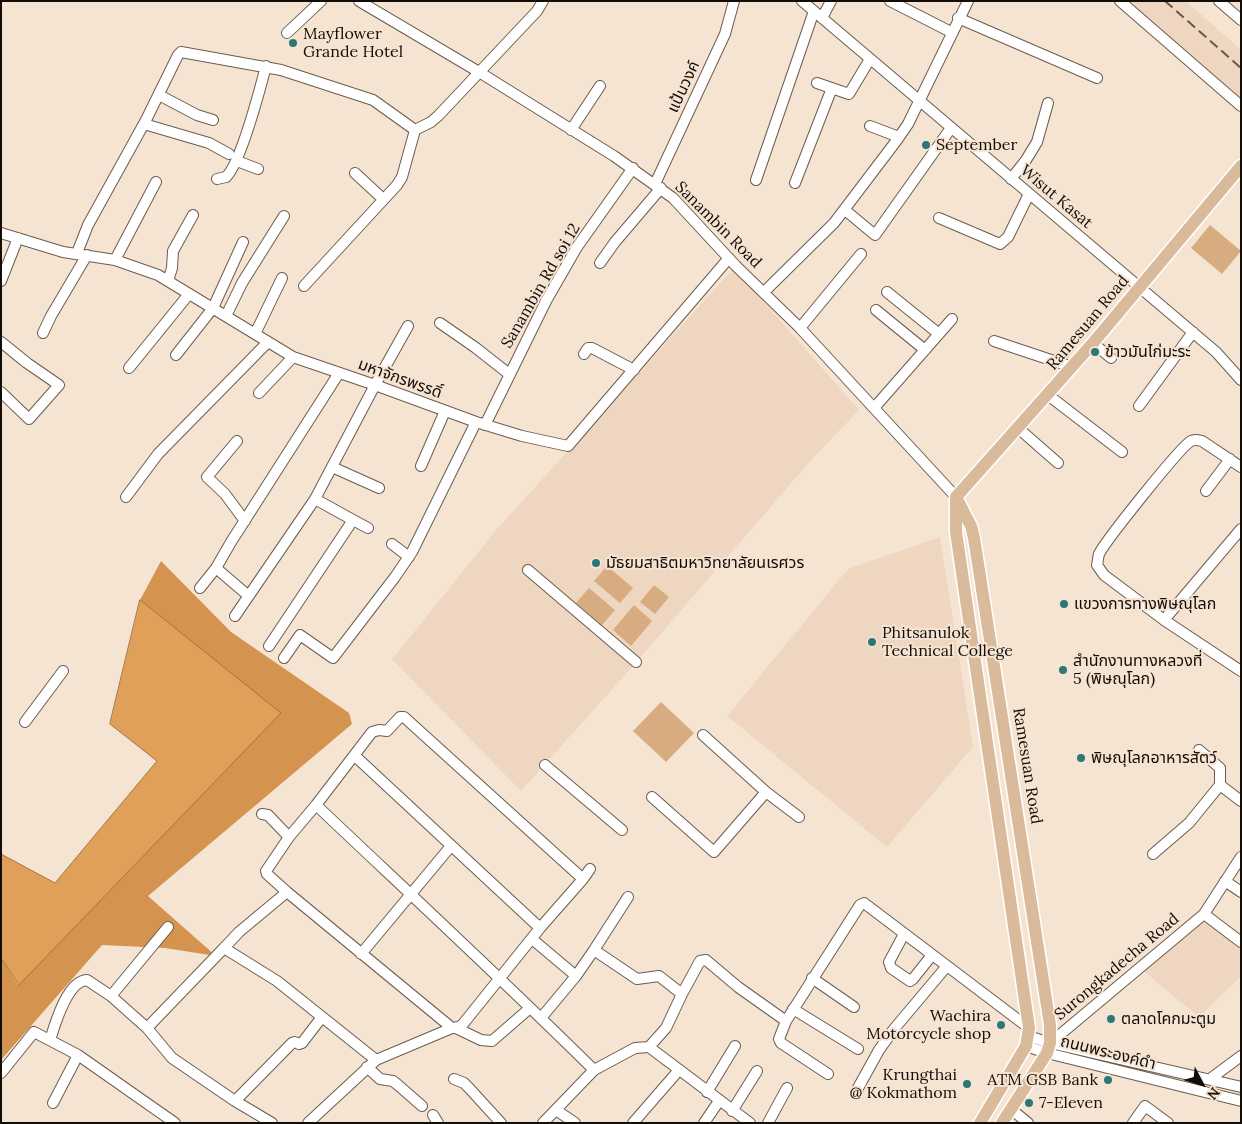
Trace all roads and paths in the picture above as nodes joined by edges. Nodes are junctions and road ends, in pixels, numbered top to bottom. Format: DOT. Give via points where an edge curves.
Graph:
graph roads {
  1 [pos="321,1"];
  2 [pos="543,1"];
  3 [pos="734,1"];
  4 [pos="802,1"];
  5 [pos="831,1"];
  6 [pos="890,1"];
  7 [pos="968,1"];
  8 [pos="1120,1"];
  9 [pos="1219,1"];
  10 [pos="365,3"];
  11 [pos="814,11"];
  12 [pos="822,18"];
  13 [pos="958,18"];
  14 [pos="1241,20"];
  15 [pos="951,32"];
  16 [pos="287,33"];
  17 [pos="870,60"];
  18 [pos="266,66"];
  19 [pos="479,72"];
  20 [pos="1097,78"];
  21 [pos="817,84"];
  22 [pos="600,86"];
  23 [pos="832,88"];
  24 [pos="159,96"];
  25 [pos="918,100"];
  26 [pos="1048,103"];
  27 [pos="1241,106"];
  28 [pos="213,120"];
  29 [pos="144,124"];
  30 [pos="870,126"];
  31 [pos="951,128"];
  32 [pos="414,130"];
  33 [pos="571,130"];
  34 [pos="899,137"];
  35 [pos="233,157"];
  36 [pos="1241,166"];
  37 [pos="633,168"];
  38 [pos="258,169"];
  39 [pos="355,173"];
  40 [pos="217,179"];
  41 [pos="1011,179"];
  42 [pos="756,180"];
  43 [pos="156,182"];
  44 [pos="795,183"];
  45 [pos="658,186"];
  46 [pos="1029,194"];
  47 [pos="383,199"];
  48 [pos="845,210"];
  49 [pos="193,215"];
  50 [pos="284,216"];
  51 [pos="939,218"];
  52 [pos="1,233"];
  53 [pos="18,238"];
  54 [pos="242,242"];
  55 [pos="82,254"];
  56 [pos="861,254"];
  57 [pos="729,258"];
  58 [pos="115,260"];
  59 [pos="600,263"];
  60 [pos="282,278"];
  61 [pos="1,281"];
  62 [pos="168,281"];
  63 [pos="304,286"];
  64 [pos="1138,287"];
  65 [pos="764,292"];
  66 [pos="887,292"];
  67 [pos="189,294"];
  68 [pos="213,308"];
  69 [pos="876,310"];
  70 [pos="226,316"];
  71 [pos="952,319"];
  72 [pos="440,323"];
  73 [pos="408,326"];
  74 [pos="800,328"];
  75 [pos="1193,332"];
  76 [pos="43,333"];
  77 [pos="255,334"];
  78 [pos="939,334"];
  79 [pos="994,341"];
  80 [pos="1,342"];
  81 [pos="268,342"];
  82 [pos="1093,343"];
  83 [pos="925,350"];
  84 [pos="584,354"];
  85 [pos="176,355"];
  86 [pos="293,357"];
  87 [pos="1111,358"];
  88 [pos="1072,367"];
  89 [pos="129,368"];
  90 [pos="634,370"];
  91 [pos="339,373"];
  92 [pos="509,374"];
  93 [pos="1241,380"];
  94 [pos="375,384"];
  95 [pos="1,392"];
  96 [pos="260,393"];
  97 [pos="1048,395"];
  98 [pos="1139,406"];
  99 [pos="874,408"];
  100 [pos="446,411"];
  101 [pos="480,424"];
  102 [pos="1018,428"];
  103 [pos="237,441"];
  104 [pos="1122,452"];
  105 [pos="1230,459"];
  106 [pos="1058,463"];
  107 [pos="421,466"];
  108 [pos="332,467"];
  109 [pos="1241,467"];
  110 [pos="379,488"];
  111 [pos="1206,491"];
  112 [pos="126,497"];
  113 [pos="956,497"];
  114 [pos="315,499"];
  115 [pos="353,520"];
  116 [pos="244,521"];
  117 [pos="368,528"];
  118 [pos="1241,529"];
  119 [pos="392,544"];
  120 [pos="409,557"];
  121 [pos="216,568"];
  122 [pos="528,570"];
  123 [pos="200,588"];
  124 [pos="244,592"];
  125 [pos="235,616"];
  126 [pos="1164,620"];
  127 [pos="270,646"];
  128 [pos="992,649"];
  129 [pos="973,653"];
  130 [pos="284,658"];
  131 [pos="636,662"];
  132 [pos="63,671"];
  133 [pos="1241,671"];
  134 [pos="25,722"];
  135 [pos="703,735"];
  136 [pos="1199,750"];
  137 [pos="355,756"];
  138 [pos="545,765"];
  139 [pos="1220,785"];
  140 [pos="766,792"];
  141 [pos="652,797"];
  142 [pos="1241,801"];
  143 [pos="316,805"];
  144 [pos="262,814"];
  145 [pos="799,817"];
  146 [pos="622,830"];
  147 [pos="289,837"];
  148 [pos="451,846"];
  149 [pos="1152,854"];
  150 [pos="1240,860"];
  151 [pos="590,869"];
  152 [pos="582,879"];
  153 [pos="1225,881"];
  154 [pos="287,892"];
  155 [pos="1241,892"];
  156 [pos="410,895"];
  157 [pos="628,897"];
  158 [pos="1204,914"];
  159 [pos="168,927"];
  160 [pos="540,928"];
  161 [pos="904,934"];
  162 [pos="532,939"];
  163 [pos="1241,942"];
  164 [pos="224,948"];
  165 [pos="594,950"];
  166 [pos="361,954"];
  167 [pos="932,955"];
  168 [pos="1041,961"];
  169 [pos="1020,964"];
  170 [pos="947,966"];
  171 [pos="576,976"];
  172 [pos="812,978"];
  173 [pos="498,979"];
  174 [pos="682,994"];
  175 [pos="111,996"];
  176 [pos="854,1006"];
  177 [pos="530,1008"];
  178 [pos="793,1009"];
  179 [pos="322,1017"];
  180 [pos="541,1018"];
  181 [pos="786,1020"];
  182 [pos="147,1028"];
  183 [pos="454,1028"];
  184 [pos="1028,1037"];
  185 [pos="50,1040"];
  186 [pos="735,1046"];
  187 [pos="649,1047"];
  188 [pos="1049,1048"];
  189 [pos="858,1049"];
  190 [pos="78,1055"];
  191 [pos="1241,1056"];
  192 [pos="376,1060"];
  193 [pos="367,1067"];
  194 [pos="594,1070"];
  195 [pos="679,1070"];
  196 [pos="757,1071"];
  197 [pos="1,1073"];
  198 [pos="828,1074"];
  199 [pos="454,1079"];
  200 [pos="1210,1079"];
  201 [pos="1241,1087"];
  202 [pos="787,1088"];
  203 [pos="858,1088"];
  204 [pos="707,1092"];
  205 [pos="235,1101"];
  206 [pos="720,1101"];
  207 [pos="1241,1102"];
  208 [pos="52,1103"];
  209 [pos="422,1106"];
  210 [pos="1011,1109"];
  211 [pos="556,1110"];
  212 [pos="732,1110"];
  213 [pos="175,1123"];
  214 [pos="272,1123"];
  215 [pos="308,1123"];
  216 [pos="501,1123"];
  217 [pos="543,1123"];
  218 [pos="575,1123"];
  219 [pos="633,1123"];
  220 [pos="704,1123"];
  221 [pos="750,1123"];
  222 [pos="768,1123"];
  223 [pos="980,1123"];
  224 [pos="1002,1123"];
  225 [pos="1028,1123"];
  226 [pos="1133,1123"];
  227 [pos="1168,1123"];
  1 -- 16 [label="street"];
  2 -- 19 [label="street"];
  3 -- 45 [label="street, แป้นวงค์" via="725,34"];
  4 -- 11 [label="street, Wisut Kasat"];
  5 -- 12 [label="street"];
  6 -- 15 [label="street"];
  7 -- 13 [label="street"];
  8 -- 27 [label="street"];
  9 -- 14 [label="street"];
  10 -- 19 [label="street, Sanambin Road"];
  11 -- 12 [label="street, Wisut Kasat"];
  11 -- 42 [label="street"];
  12 -- 17 [label="street, Wisut Kasat"];
  13 -- 15 [label="street"];
  13 -- 20 [label="street"];
  15 -- 25 [label="street"];
  17 -- 23 [label="street" via="849,94"];
  17 -- 25 [label="street, Wisut Kasat"];
  18 -- 24 [label="street" via="182,52"];
  18 -- 32 [label="street" via="373,100"];
  18 -- 35 [label="street" via="259,94"];
  19 -- 32 [label="street" via="438,116"];
  19 -- 33 [label="street, Sanambin Road"];
  21 -- 23 [label="street"];
  22 -- 33 [label="street"];
  23 -- 44 [label="street"];
  24 -- 28 [label="street"];
  24 -- 29 [label="street"];
  25 -- 31 [label="street, Wisut Kasat"];
  25 -- 34 [label="street"];
  26 -- 41 [label="street" via="1037,142"];
  29 -- 35 [label="street" via="209,143"];
  29 -- 55 [label="street" via="88,225"];
  30 -- 34 [label="street"];
  31 -- 41 [label="street, Wisut Kasat"];
  31 -- 48 [label="street" via="875,235"];
  32 -- 47 [label="street" via="402,177"];
  33 -- 37 [label="street, Sanambin Road"];
  34 -- 48 [label="street"];
  35 -- 38 [label="street"];
  35 -- 40 [label="street" via="226,177"];
  36 -- 64 [label="main road, Ramesuan Road"];
  37 -- 45 [label="street, Sanambin Road"];
  37 -- 92 [label="street, Sanambin Rd soi 12" via="577,247"];
  39 -- 47 [label="street"];
  41 -- 46 [label="street, Wisut Kasat"];
  43 -- 58 [label="street"];
  45 -- 57 [label="street, Sanambin Road" via="690,214"];
  45 -- 59 [label="street, แป้นวงค์"];
  46 -- 51 [label="street" via="1008,238 1000,244"];
  46 -- 64 [label="street, Wisut Kasat"];
  47 -- 63 [label="street"];
  48 -- 65 [label="street" via="823,236"];
  49 -- 62 [label="street" via="173,251"];
  50 -- 70 [label="street" via="242,283"];
  52 -- 53 [label="street, มหาจักรพรรดิ์"];
  53 -- 55 [label="street, มหาจักรพรรดิ์" via="63,252"];
  53 -- 61 [label="street"];
  54 -- 68 [label="street"];
  55 -- 58 [label="street, มหาจักรพรรดิ์"];
  55 -- 76 [label="street"];
  56 -- 74 [label="street"];
  57 -- 65 [label="street, Sanambin Road"];
  57 -- 90 [label="street, มหาจักรพรรดิ์"];
  58 -- 62 [label="street, มหาจักรพรรดิ์"];
  60 -- 77 [label="street"];
  62 -- 67 [label="street, มหาจักรพรรดิ์"];
  64 -- 75 [label="street, Wisut Kasat"];
  64 -- 82 [label="main road, Ramesuan Road"];
  65 -- 74 [label="street, Sanambin Road"];
  66 -- 78 [label="street"];
  67 -- 68 [label="street, มหาจักรพรรดิ์"];
  67 -- 89 [label="street"];
  68 -- 70 [label="street, มหาจักรพรรดิ์"];
  68 -- 85 [label="street"];
  69 -- 83 [label="street"];
  70 -- 77 [label="street, มหาจักรพรรดิ์"];
  71 -- 78 [label="street"];
  72 -- 92 [label="street"];
  73 -- 94 [label="street"];
  74 -- 99 [label="street, Sanambin Road"];
  75 -- 93 [label="street, Wisut Kasat"];
  75 -- 98 [label="street"];
  77 -- 81 [label="street, มหาจักรพรรดิ์"];
  78 -- 83 [label="street"];
  79 -- 88 [label="street"];
  80 -- 95 [label="street" via="59,385 29,419"];
  81 -- 86 [label="street, มหาจักรพรรดิ์"];
  81 -- 112 [label="street" via="164,448"];
  82 -- 87 [label="street"];
  82 -- 88 [label="main road, Ramesuan Road"];
  83 -- 99 [label="street"];
  84 -- 90 [label="street" via="592,348"];
  86 -- 91 [label="street, มหาจักรพรรดิ์"];
  86 -- 96 [label="street"];
  88 -- 97 [label="main road, Ramesuan Road"];
  90 -- 101 [label="street, มหาจักรพรรดิ์" via="568,446"];
  91 -- 94 [label="street, มหาจักรพรรดิ์"];
  91 -- 116 [label="street"];
  92 -- 101 [label="street, Sanambin Rd soi 12"];
  94 -- 100 [label="street, มหาจักรพรรดิ์"];
  94 -- 108 [label="street"];
  97 -- 102 [label="main road, Ramesuan Road"];
  97 -- 104 [label="street"];
  99 -- 113 [label="street, Sanambin Road"];
  100 -- 101 [label="street, มหาจักรพรรดิ์"];
  100 -- 107 [label="street"];
  101 -- 120 [label="street, Sanambin Rd soi 12"];
  102 -- 106 [label="street"];
  102 -- 113 [label="main road, Ramesuan Road"];
  103 -- 116 [label="street" via="207,477 225,494"];
  105 -- 109 [label="street"];
  105 -- 111 [label="street"];
  105 -- 126 [label="street" via="1202,441 1191,441 1173,459 1099,555 1097,565 1104,575"];
  108 -- 110 [label="street"];
  108 -- 114 [label="street"];
  113 -- 128 [label="main road, Ramesuan Road" via="971,526"];
  113 -- 129 [label="main road" via="956,532"];
  114 -- 115 [label="street"];
  114 -- 125 [label="street"];
  115 -- 117 [label="street"];
  115 -- 127 [label="street"];
  116 -- 121 [label="street"];
  118 -- 126 [label="street"];
  119 -- 120 [label="street"];
  120 -- 130 [label="street, Sanambin Rd soi 12" via="333,658 300,635"];
  121 -- 123 [label="street"];
  121 -- 124 [label="street"];
  122 -- 131 [label="street"];
  126 -- 133 [label="street"];
  128 -- 129 [label="main road"];
  128 -- 168 [label="main road, Ramesuan Road"];
  129 -- 169 [label="main road"];
  132 -- 134 [label="street"];
  135 -- 140 [label="street"];
  136 -- 139 [label="street" via="1220,768"];
  137 -- 143 [label="street"];
  137 -- 148 [label="street"];
  137 -- 152 [label="street" via="375,730 387,731 400,717 404,717"];
  138 -- 146 [label="street"];
  139 -- 142 [label="street"];
  139 -- 149 [label="street" via="1189,823"];
  140 -- 141 [label="street" via="714,852"];
  140 -- 145 [label="street"];
  143 -- 147 [label="street"];
  143 -- 156 [label="street"];
  144 -- 147 [label="street" via="268,815"];
  147 -- 154 [label="street" via="266,871"];
  148 -- 156 [label="street"];
  148 -- 160 [label="street"];
  150 -- 153 [label="street, Surongkadecha Road"];
  151 -- 152 [label="street"];
  152 -- 160 [label="street"];
  153 -- 155 [label="street"];
  153 -- 158 [label="street, Surongkadecha Road"];
  154 -- 164 [label="street"];
  154 -- 166 [label="street"];
  156 -- 166 [label="street"];
  156 -- 173 [label="street"];
  157 -- 165 [label="street"];
  158 -- 163 [label="street"];
  158 -- 188 [label="street, Surongkadecha Road"];
  159 -- 175 [label="street"];
  160 -- 162 [label="street"];
  161 -- 167 [label="street, ถนนพระองค์ดำ"];
  161 -- 167 [label="street" via="889,962 891,968 910,981"];
  161 -- 172 [label="street, ถนนพระองค์ดำ" via="864,903"];
  162 -- 171 [label="street"];
  162 -- 173 [label="street"];
  164 -- 179 [label="street" via="276,981"];
  164 -- 182 [label="street"];
  165 -- 171 [label="street"];
  165 -- 174 [label="street" via="637,979 658,976"];
  166 -- 183 [label="street"];
  167 -- 170 [label="street, ถนนพระองค์ดำ"];
  168 -- 169 [label="main road"];
  168 -- 188 [label="main road, Ramesuan Road" via="1050,1025"];
  169 -- 184 [label="main road"];
  170 -- 184 [label="street, ถนนพระองค์ดำ"];
  170 -- 203 [label="street" via="894,1029"];
  171 -- 180 [label="street"];
  172 -- 176 [label="street"];
  172 -- 178 [label="street"];
  173 -- 177 [label="street"];
  173 -- 183 [label="street" via="463,1024"];
  174 -- 181 [label="street" via="700,961 706,960"];
  174 -- 187 [label="street" via="666,1028"];
  175 -- 182 [label="street"];
  175 -- 185 [label="street" via="87,980 81,981 65,1000"];
  177 -- 180 [label="street"];
  177 -- 183 [label="street" via="492,1041 481,1040"];
  178 -- 181 [label="street"];
  178 -- 189 [label="street"];
  179 -- 192 [label="street"];
  179 -- 205 [label="street" via="302,1044 292,1043"];
  180 -- 194 [label="street"];
  181 -- 198 [label="street" via="779,1039 781,1043"];
  182 -- 205 [label="street" via="172,1058"];
  183 -- 192 [label="street"];
  184 -- 188 [label="street, ถนนพระองค์ดำ"];
  184 -- 223 [label="main road"];
  185 -- 190 [label="street"];
  185 -- 197 [label="street" via="34,1032"];
  186 -- 204 [label="street"];
  187 -- 194 [label="street" via="635,1048"];
  187 -- 195 [label="street"];
  188 -- 200 [label="street, ถนนพระองค์ดำ"];
  188 -- 207 [label="street, ถนนพระองค์ดำ"];
  188 -- 210 [label="main road"];
  190 -- 208 [label="street"];
  190 -- 213 [label="street"];
  191 -- 200 [label="street"];
  192 -- 193 [label="street"];
  193 -- 209 [label="street" via="380,1078 393,1081"];
  193 -- 215 [label="street"];
  194 -- 211 [label="street"];
  195 -- 204 [label="street"];
  195 -- 219 [label="street"];
  196 -- 212 [label="street"];
  199 -- 216 [label="street" via="469,1088"];
  200 -- 201 [label="street, ถนนพระองค์ดำ"];
  202 -- 222 [label="street"];
  204 -- 206 [label="street"];
  205 -- 214 [label="street"];
  206 -- 212 [label="street"];
  206 -- 220 [label="street"];
  210 -- 224 [label="main road"];
  210 -- 225 [label="street"];
  211 -- 217 [label="street"];
  211 -- 218 [label="street"];
  212 -- 221 [label="street"];
  226 -- 227 [label="street" via="1145,1106"];
}
